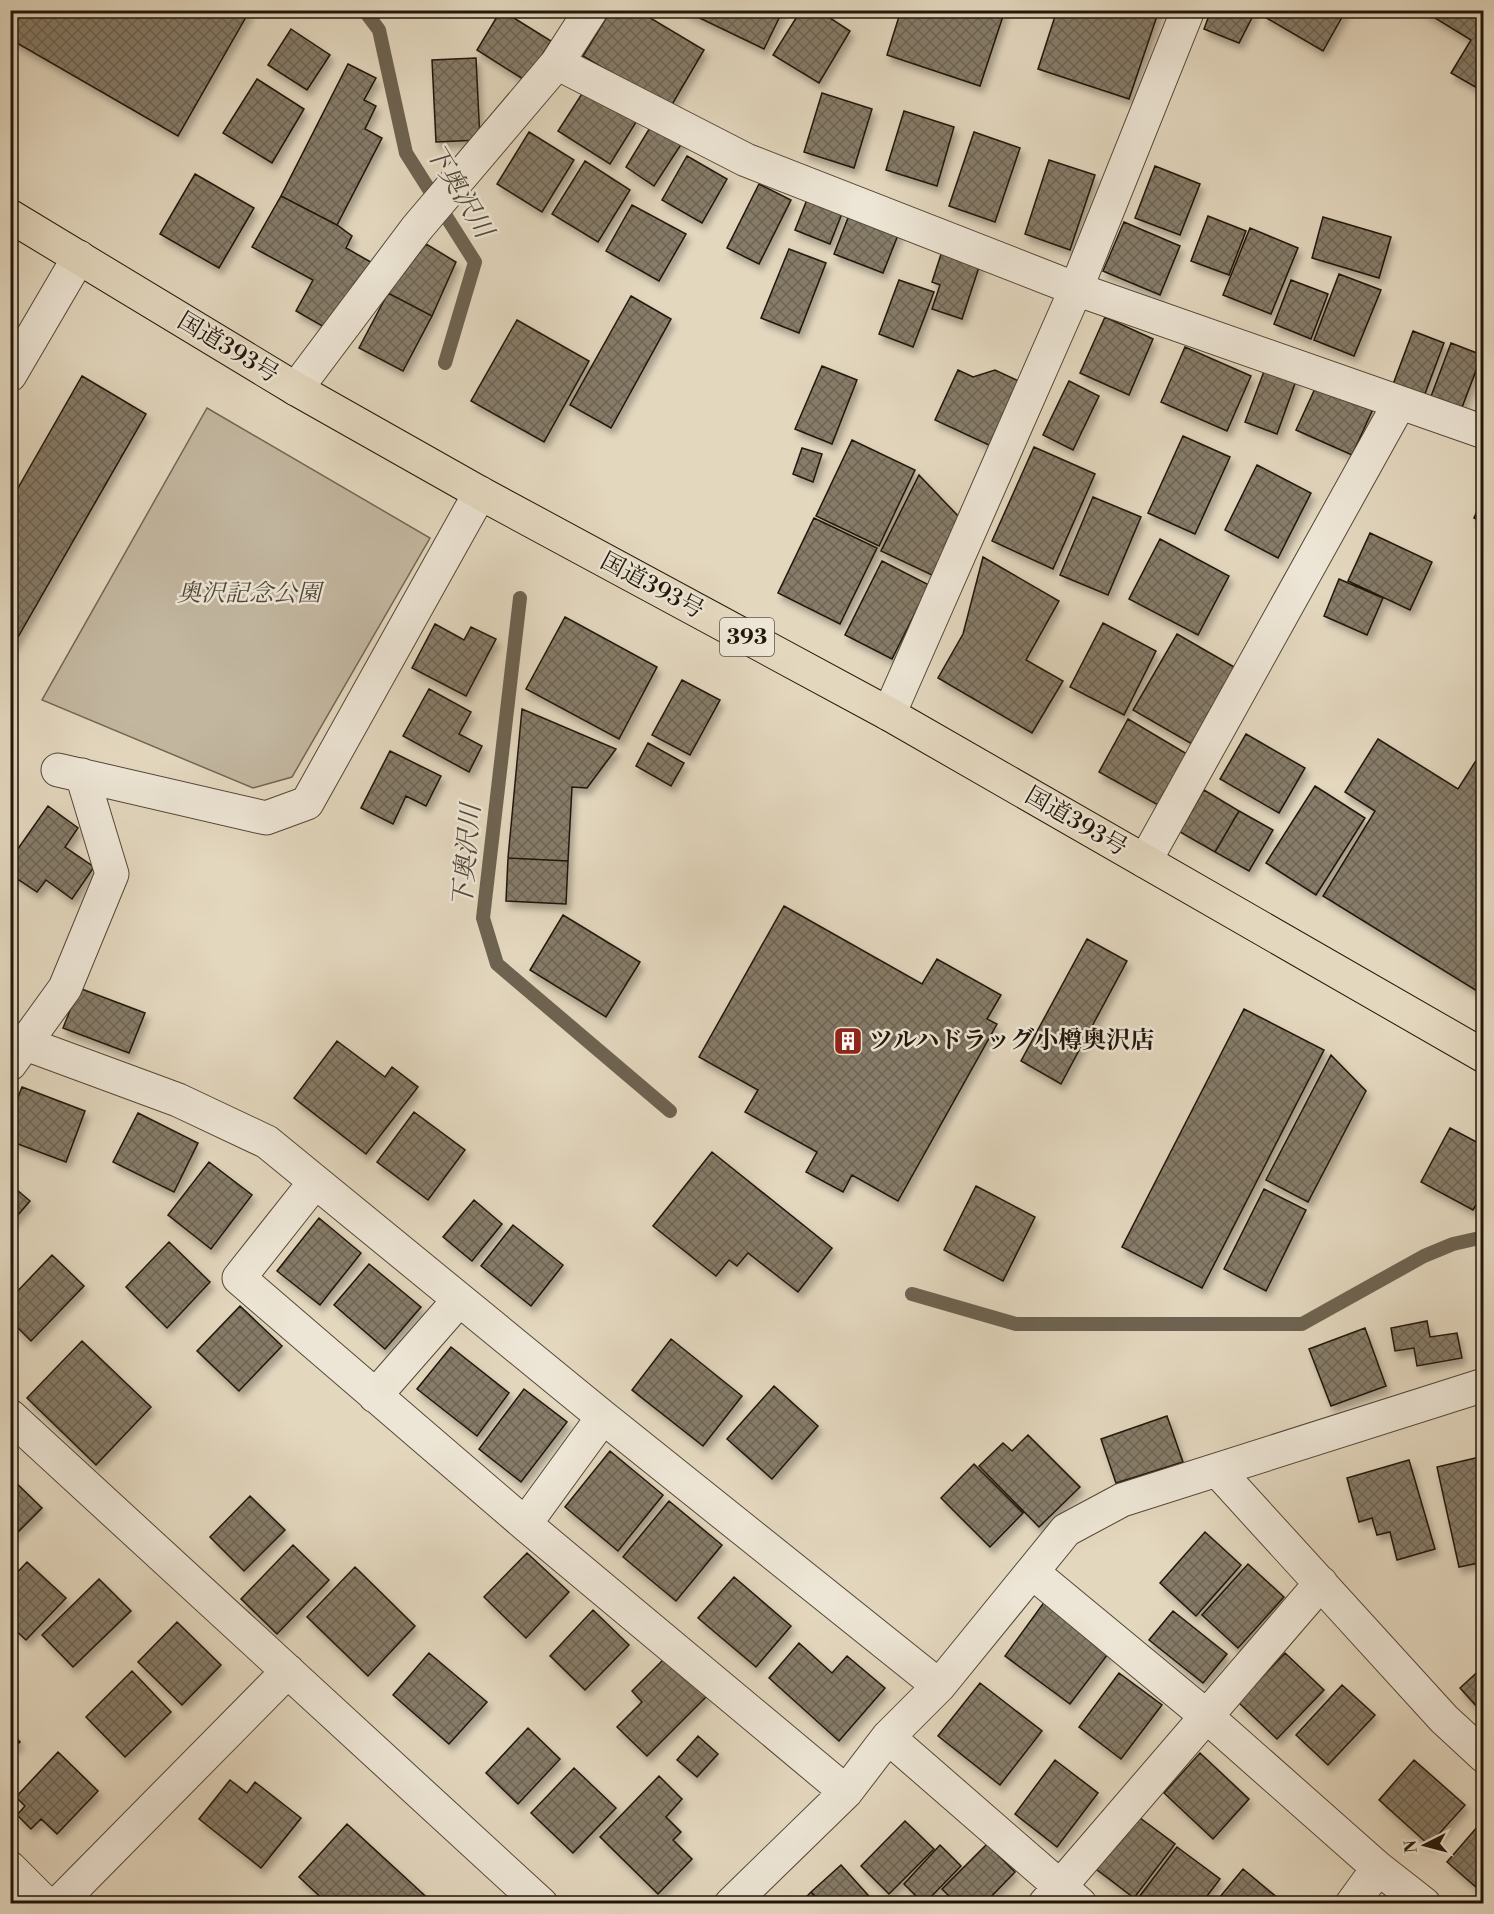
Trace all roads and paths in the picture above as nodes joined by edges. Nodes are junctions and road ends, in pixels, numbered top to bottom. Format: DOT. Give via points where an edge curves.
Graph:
graph roads {
  1 [pos="591,10"];
  2 [pos="1188,10"];
  3 [pos="556,63"];
  4 [pos="10,216"];
  5 [pos="78,257"];
  6 [pos="1076,289"];
  7 [pos="10,375"];
  8 [pos="296,389"];
  9 [pos="1399,404"];
  10 [pos="1484,432"];
  11 [pos="480,493"];
  12 [pos="890,714"];
  13 [pos="1145,861"];
  14 [pos="15,1049"];
  15 [pos="1484,1056"];
  16 [pos="315,1182"];
  17 [pos="459,1300"];
  18 [pos="1484,1385"];
  19 [pos="375,1396"];
  20 [pos="10,1416"];
  21 [pos="603,1417"];
  22 [pos="1217,1470"];
  23 [pos="525,1524"];
  24 [pos="1032,1572"];
  25 [pos="1321,1583"];
  26 [pos="288,1671"];
  27 [pos="939,1686"];
  28 [pos="1205,1715"];
  29 [pos="888,1737"];
  30 [pos="1484,1755"];
  31 [pos="846,1792"];
  32 [pos="10,1868"];
  33 [pos="1378,1868"];
  34 [pos="1061,1897"];
  35 [pos="46,1904"];
  36 [pos="58,1904"];
  37 [pos="541,1904"];
  38 [pos="731,1904"];
  39 [pos="1352,1904"];
  40 [pos="1424,1904"];
  1 -- 3 [label="street"];
  2 -- 6 [label="street"];
  3 -- 6 [label="street" via="746,160"];
  3 -- 8 [label="street" via="417,228"];
  4 -- 5 [label="highway, 国道393号 / 393"];
  5 -- 7 [label="street"];
  5 -- 8 [label="highway, 国道393号 / 393"];
  6 -- 9 [label="street"];
  6 -- 12 [label="street"];
  8 -- 11 [label="highway, 国道393号 / 393"];
  9 -- 10 [label="street"];
  9 -- 13 [label="street"];
  11 -- 12 [label="highway, 国道393号 / 393"];
  11 -- 14 [label="street" via="306,803 266,818 70,773 112,874 65,988"];
  12 -- 13 [label="highway, 国道393号 / 393"];
  13 -- 15 [label="highway, 国道393号 / 393"];
  14 -- 16 [label="street" via="178,1100 267,1142"];
  16 -- 17 [label="street"];
  16 -- 19 [label="street" via="239,1278"];
  17 -- 19 [label="street"];
  17 -- 21 [label="street"];
  18 -- 22 [label="street"];
  19 -- 23 [label="street"];
  20 -- 26 [label="street"];
  21 -- 23 [label="street"];
  21 -- 27 [label="street"];
  22 -- 24 [label="street" via="1122,1500 1066,1530"];
  22 -- 25 [label="street"];
  23 -- 31 [label="street"];
  24 -- 27 [label="street"];
  24 -- 28 [label="street"];
  25 -- 28 [label="street"];
  25 -- 30 [label="street" via="1444,1719"];
  26 -- 36 [label="street"];
  26 -- 37 [label="street"];
  27 -- 29 [label="street"];
  28 -- 33 [label="street"];
  28 -- 34 [label="street"];
  29 -- 31 [label="street"];
  29 -- 34 [label="street"];
  31 -- 38 [label="street"];
  32 -- 35 [label="street"];
  33 -- 39 [label="street"];
  33 -- 40 [label="street"];
}
